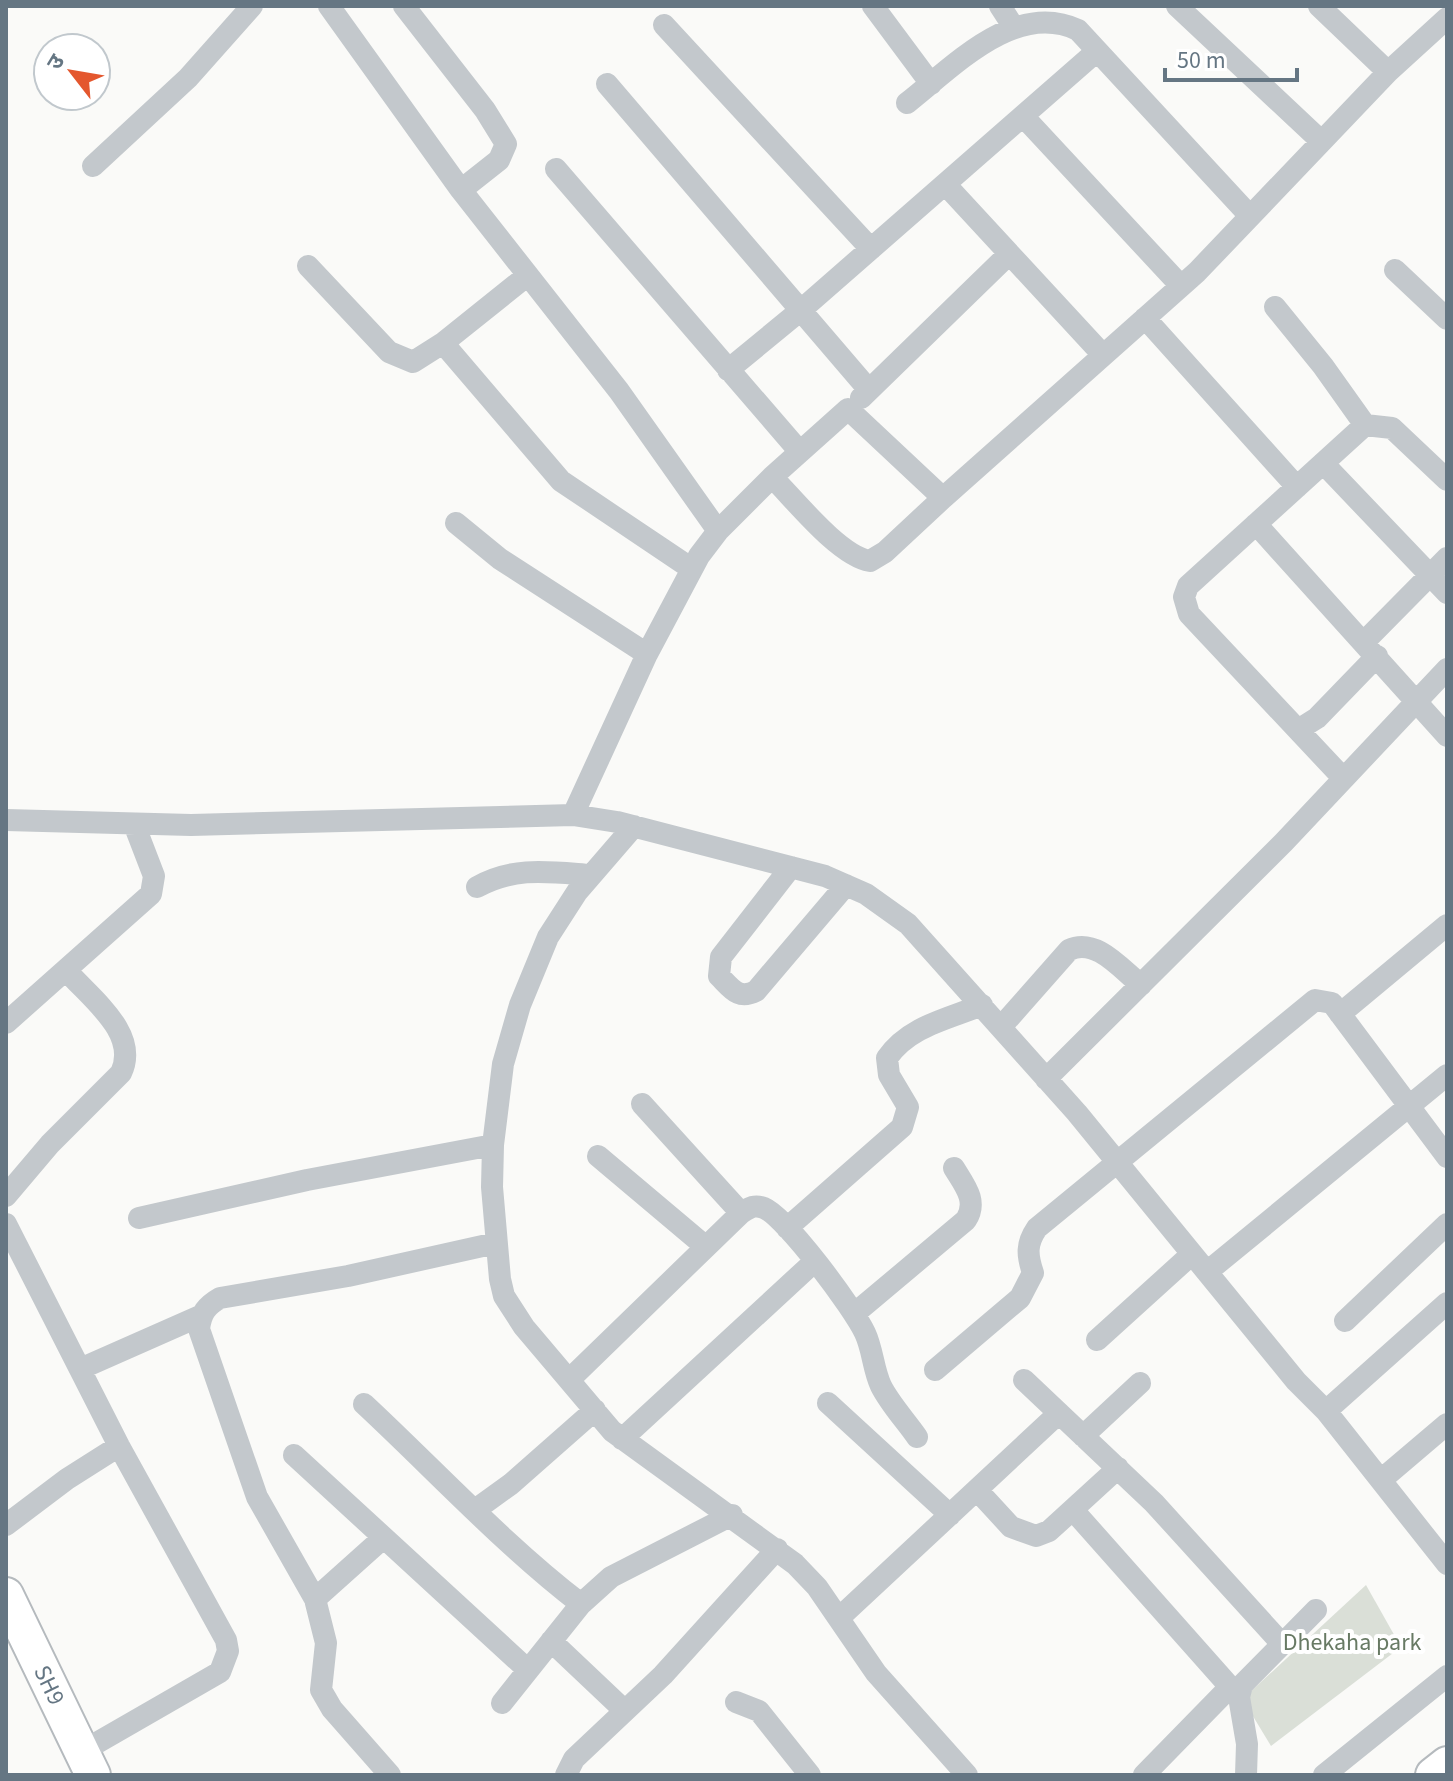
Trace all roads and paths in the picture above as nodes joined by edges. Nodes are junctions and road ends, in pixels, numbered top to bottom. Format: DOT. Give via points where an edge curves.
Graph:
graph roads {
  1 [pos="252,6"];
  2 [pos="329,6"];
  3 [pos="404,6"];
  4 [pos="873,6"];
  5 [pos="1000,6"];
  6 [pos="1177,6"];
  7 [pos="1319,6"];
  8 [pos="1447,18"];
  9 [pos="664,25"];
  10 [pos="1013,26"];
  11 [pos="1097,51"];
  12 [pos="1388,72"];
  13 [pos="607,84"];
  14 [pos="931,84"];
  15 [pos="907,103"];
  16 [pos="1023,116"];
  17 [pos="1321,141"];
  18 [pos="93,166"];
  19 [pos="556,169"];
  20 [pos="945,184"];
  21 [pos="461,190"];
  22 [pos="1250,216"];
  23 [pos="871,249"];
  24 [pos="1009,254"];
  25 [pos="308,266"];
  26 [pos="1395,270"];
  27 [pos="528,275"];
  28 [pos="1181,286"];
  29 [pos="1275,307"];
  30 [pos="801,310"];
  31 [pos="1145,318"];
  32 [pos="1447,319"];
  33 [pos="443,343"];
  34 [pos="1103,355"];
  35 [pos="728,370"];
  36 [pos="869,390"];
  37 [pos="848,409"];
  38 [pos="1365,425"];
  39 [pos="800,452"];
  40 [pos="1323,463"];
  41 [pos="772,477"];
  42 [pos="1447,480"];
  43 [pos="1297,487"];
  44 [pos="943,498"];
  45 [pos="456,523"];
  46 [pos="1256,524"];
  47 [pos="718,531"];
  48 [pos="1447,558"];
  49 [pos="692,569"];
  50 [pos="1430,575"];
  51 [pos="1447,593"];
  52 [pos="1370,649"];
  53 [pos="647,654"];
  54 [pos="1447,669"];
  55 [pos="1417,700"];
  56 [pos="1298,730"];
  57 [pos="1447,736"];
  58 [pos="1343,778"];
  59 [pos="573,815"];
  60 [pos="8,819"];
  61 [pos="134,824"];
  62 [pos="634,826"];
  63 [pos="791,867"];
  64 [pos="591,875"];
  65 [pos="846,885"];
  66 [pos="477,887"];
  67 [pos="1447,925"];
  68 [pos="66,970"];
  69 [pos="1141,985"];
  70 [pos="982,1005"];
  71 [pos="1340,1014"];
  72 [pos="6,1023"];
  73 [pos="1001,1027"];
  74 [pos="1447,1075"];
  75 [pos="1046,1079"];
  76 [pos="642,1104"];
  77 [pos="1408,1104"];
  78 [pos="493,1145"];
  79 [pos="598,1156"];
  80 [pos="1447,1157"];
  81 [pos="1115,1160"];
  82 [pos="954,1168"];
  83 [pos="6,1196"];
  84 [pos="741,1213"];
  85 [pos="139,1218"];
  86 [pos="6,1224"];
  87 [pos="1447,1224"];
  88 [pos="787,1228"];
  89 [pos="496,1243"];
  90 [pos="706,1247"];
  91 [pos="814,1262"];
  92 [pos="1200,1263"];
  93 [pos="1447,1303"];
  94 [pos="854,1314"];
  95 [pos="200,1316"];
  96 [pos="1345,1321"];
  97 [pos="1097,1340"];
  98 [pos="80,1369"];
  99 [pos="935,1370"];
  100 [pos="569,1380"];
  101 [pos="1024,1380"];
  102 [pos="1140,1383"];
  103 [pos="828,1403"];
  104 [pos="364,1404"];
  105 [pos="595,1410"];
  106 [pos="1326,1411"];
  107 [pos="1059,1413"];
  108 [pos="1447,1424"];
  109 [pos="1083,1436"];
  110 [pos="917,1437"];
  111 [pos="622,1439"];
  112 [pos="119,1446"];
  113 [pos="294,1455"];
  114 [pos="1118,1468"];
  115 [pos="1381,1480"];
  116 [pos="977,1490"];
  117 [pos="475,1510"];
  118 [pos="1073,1510"];
  119 [pos="732,1515"];
  120 [pos="950,1515"];
  121 [pos="6,1525"];
  122 [pos="382,1539"];
  123 [pos="777,1549"];
  124 [pos="1447,1564"];
  125 [pos="6,1595"];
  126 [pos="315,1599"];
  127 [pos="581,1604"];
  128 [pos="1316,1610"];
  129 [pos="839,1618"];
  130 [pos="551,1641"];
  131 [pos="1282,1644"];
  132 [pos="528,1670"];
  133 [pos="1447,1676"];
  134 [pos="1234,1692"];
  135 [pos="736,1702"];
  136 [pos="502,1703"];
  137 [pos="625,1711"];
  138 [pos="87,1763"];
  139 [pos="1447,1764"];
  140 [pos="390,1775"];
  141 [pos="566,1775"];
  142 [pos="810,1775"];
  143 [pos="967,1775"];
  144 [pos="1144,1775"];
  145 [pos="1246,1775"];
  146 [pos="1324,1775"];
  147 [pos="1433,1775"];
  1 -- 18 [label="street" via="188,78"];
  2 -- 21 [label="street"];
  3 -- 21 [label="street" via="506,144 499,160"];
  4 -- 14 [label="street"];
  5 -- 10 [label="street"];
  6 -- 17 [label="street"];
  7 -- 12 [label="street"];
  8 -- 12 [label="street"];
  9 -- 23 [label="street"];
  10 -- 11 [label="street" via="1062,21"];
  10 -- 14 [label="street" via="994,34"];
  11 -- 16 [label="street"];
  11 -- 22 [label="street"];
  12 -- 17 [label="street"];
  13 -- 30 [label="street"];
  14 -- 15 [label="street"];
  16 -- 20 [label="street"];
  16 -- 28 [label="street"];
  17 -- 22 [label="street"];
  19 -- 35 [label="street"];
  20 -- 23 [label="street"];
  20 -- 24 [label="street"];
  21 -- 27 [label="street"];
  22 -- 28 [label="street"];
  23 -- 30 [label="street"];
  24 -- 34 [label="street"];
  24 -- 36 [label="street"];
  25 -- 33 [label="street" via="400,359 413,362"];
  26 -- 32 [label="street"];
  27 -- 33 [label="street"];
  27 -- 47 [label="street"];
  28 -- 31 [label="street"];
  29 -- 38 [label="street"];
  30 -- 35 [label="street"];
  30 -- 36 [label="street"];
  31 -- 34 [label="street"];
  31 -- 43 [label="street"];
  33 -- 49 [label="street" via="561,481"];
  34 -- 44 [label="street"];
  35 -- 39 [label="street"];
  36 -- 37 [label="street"];
  37 -- 39 [label="street"];
  37 -- 44 [label="street"];
  38 -- 40 [label="street"];
  38 -- 42 [label="street" via="1392,428"];
  39 -- 41 [label="street"];
  40 -- 43 [label="street"];
  40 -- 50 [label="street"];
  41 -- 44 [label="street" via="845,548 870,561"];
  41 -- 47 [label="street"];
  43 -- 46 [label="street"];
  45 -- 53 [label="street" via="538,585"];
  46 -- 52 [label="street"];
  46 -- 56 [label="street" via="1188,586 1184,597 1189,614"];
  47 -- 49 [label="street"];
  48 -- 50 [label="street"];
  49 -- 53 [label="street"];
  50 -- 51 [label="street"];
  50 -- 52 [label="street"];
  52 -- 55 [label="street"];
  52 -- 56 [label="street" via="1317,718"];
  53 -- 59 [label="street"];
  54 -- 55 [label="street"];
  55 -- 57 [label="street"];
  55 -- 58 [label="street"];
  56 -- 58 [label="street"];
  58 -- 69 [label="street"];
  59 -- 61 [label="street"];
  59 -- 62 [label="street"];
  60 -- 61 [label="street"];
  61 -- 68 [label="street" via="154,876 151,894"];
  62 -- 63 [label="street"];
  62 -- 64 [label="street"];
  63 -- 65 [label="street"];
  63 -- 65 [label="street" via="721,957 719,976 736,994 756,991"];
  64 -- 66 [label="street" via="523,871 498,875"];
  64 -- 78 [label="street" via="548,937 520,1005 503,1064"];
  65 -- 70 [label="street" via="908,924"];
  67 -- 71 [label="street"];
  68 -- 72 [label="street"];
  68 -- 83 [label="street" via="123,1036 127,1059 121,1073"];
  69 -- 73 [label="street" via="1090,945 1079,945"];
  69 -- 75 [label="street"];
  70 -- 73 [label="street"];
  70 -- 88 [label="street" via="907,1035 894,1048 887,1058 889,1075 908,1107 902,1127"];
  71 -- 77 [label="street"];
  71 -- 81 [label="street" via="1332,1003 1315,1000"];
  73 -- 75 [label="street"];
  74 -- 77 [label="street"];
  75 -- 81 [label="street"];
  76 -- 84 [label="street"];
  77 -- 80 [label="street"];
  77 -- 92 [label="street"];
  78 -- 85 [label="street"];
  78 -- 89 [label="street"];
  79 -- 90 [label="street"];
  81 -- 92 [label="street"];
  81 -- 99 [label="street" via="1037,1228 1027,1255 1033,1273 1020,1298"];
  82 -- 94 [label="street" via="970,1196 972,1210 966,1220"];
  84 -- 88 [label="street" via="760,1206"];
  84 -- 90 [label="street"];
  86 -- 98 [label="street"];
  87 -- 96 [label="street"];
  88 -- 91 [label="street"];
  89 -- 95 [label="street" via="220,1298"];
  89 -- 100 [label="street" via="504,1296"];
  90 -- 100 [label="street"];
  91 -- 94 [label="street"];
  91 -- 111 [label="street"];
  92 -- 97 [label="street"];
  92 -- 106 [label="street"];
  93 -- 106 [label="street"];
  94 -- 110 [label="street" via="873,1351 882,1387"];
  95 -- 98 [label="street"];
  95 -- 126 [label="street" via="199,1329 257,1497"];
  98 -- 112 [label="street"];
  100 -- 105 [label="street"];
  101 -- 107 [label="street"];
  102 -- 109 [label="street"];
  103 -- 120 [label="street"];
  104 -- 117 [label="street"];
  105 -- 111 [label="street"];
  105 -- 117 [label="street"];
  106 -- 115 [label="street"];
  107 -- 109 [label="street"];
  107 -- 116 [label="street"];
  108 -- 115 [label="street"];
  109 -- 114 [label="street"];
  111 -- 119 [label="street"];
  112 -- 121 [label="street"];
  112 -- 138 [label="street" via="228,1651 220,1672"];
  113 -- 122 [label="street"];
  114 -- 118 [label="street"];
  114 -- 131 [label="street"];
  115 -- 124 [label="street"];
  116 -- 118 [label="street" via="1024,1534 1049,1531"];
  116 -- 120 [label="street"];
  117 -- 127 [label="street" via="525,1561"];
  118 -- 134 [label="street"];
  119 -- 123 [label="street"];
  119 -- 127 [label="street" via="643,1557"];
  120 -- 129 [label="street"];
  122 -- 126 [label="street"];
  122 -- 132 [label="street"];
  123 -- 129 [label="street" via="817,1587"];
  123 -- 137 [label="street"];
  125 -- 138 [label="main road, SH9"];
  126 -- 140 [label="street" via="326,1643 321,1690"];
  127 -- 130 [label="street"];
  128 -- 131 [label="street"];
  129 -- 143 [label="street" via="876,1673"];
  130 -- 132 [label="street"];
  130 -- 137 [label="street"];
  131 -- 134 [label="street"];
  132 -- 136 [label="street"];
  133 -- 146 [label="street"];
  134 -- 144 [label="street"];
  134 -- 145 [label="street" via="1247,1744"];
  135 -- 142 [label="street" via="759,1711"];
  137 -- 141 [label="street" via="574,1759"];
  139 -- 147 [label="main road"];
}
